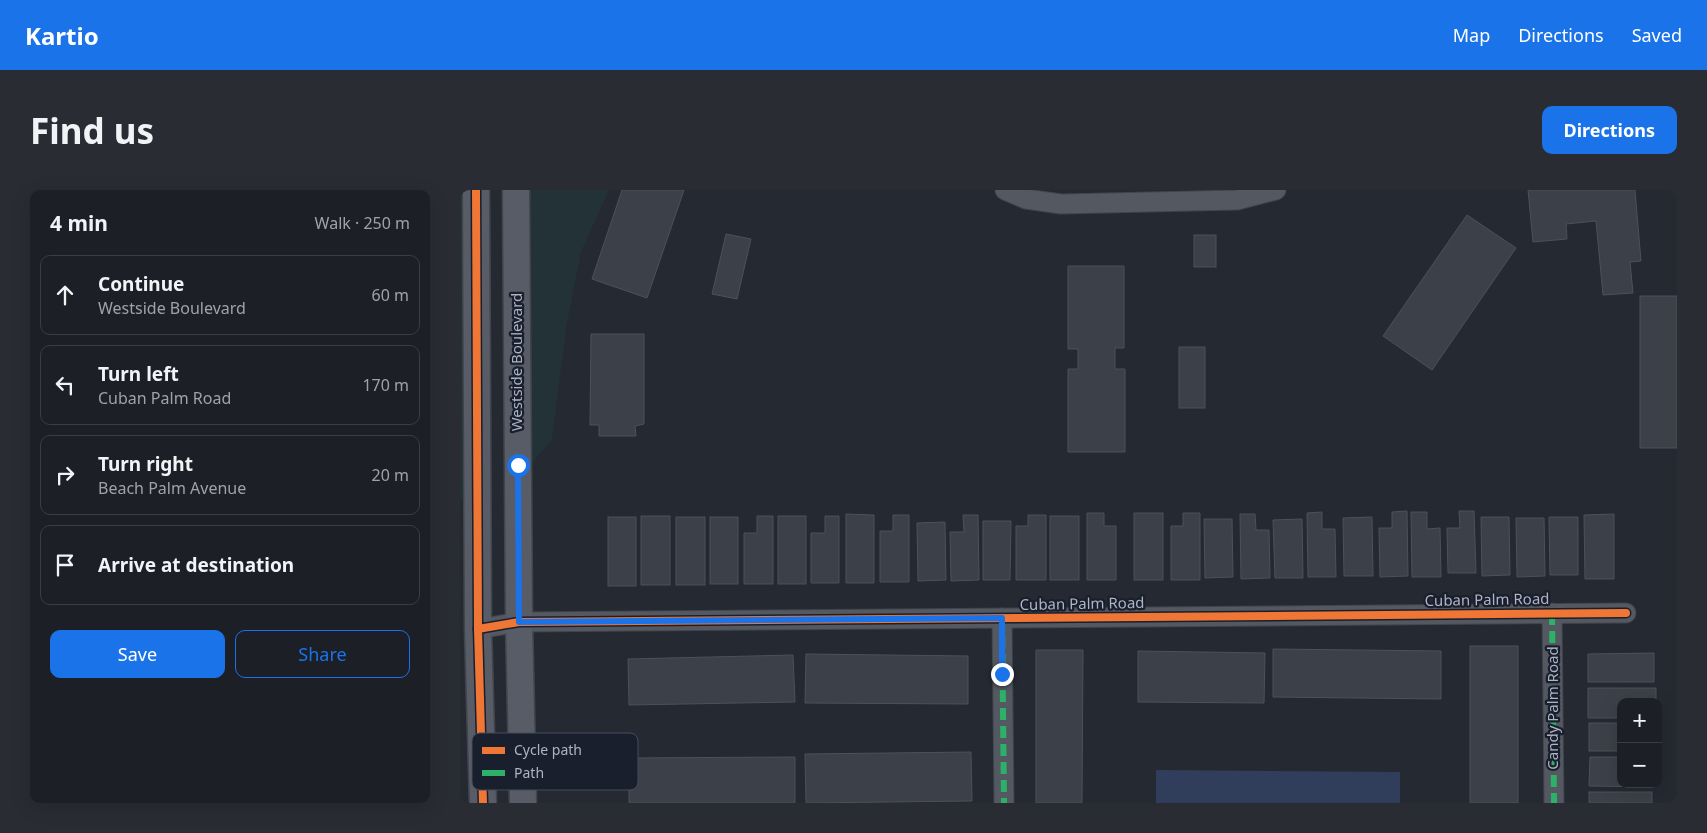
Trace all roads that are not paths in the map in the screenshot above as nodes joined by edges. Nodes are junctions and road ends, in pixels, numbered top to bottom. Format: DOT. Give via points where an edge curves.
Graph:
graph roads {
  1 [pos="476,190"];
  2 [pos="516,190"];
  3 [pos="1005,190"];
  4 [pos="1276,190"];
  5 [pos="1552,613"];
  6 [pos="1626,613"];
  7 [pos="1002,618"];
  8 [pos="519,622"];
  9 [pos="478,629"];
  10 [pos="480,733"];
  11 [pos="521,733"];
  12 [pos="482,790"];
  13 [pos="523,790"];
  14 [pos="482,803"];
  15 [pos="523,803"];
  16 [pos="1004,803"];
  17 [pos="1554,803"];
  1 -- 9 [label="street"];
  2 -- 8 [label="street, Westside Boulevard"];
  3 -- 4 [label="street" via="1026,199 1061,204 1237,200"];
  5 -- 6 [label="street, Cuban Palm Road"];
  5 -- 7 [label="street, Cuban Palm Road"];
  5 -- 17 [label="street, Candy Palm Road"];
  7 -- 8 [label="street, Cuban Palm Road"];
  7 -- 16 [label="street"];
  8 -- 9 [label="street, Cuban Palm Road"];
  8 -- 11 [label="street, Westside Boulevard"];
  9 -- 10 [label="street"];
  12 -- 14 [label="street"];
  13 -- 15 [label="street, Westside Boulevard"];
}
